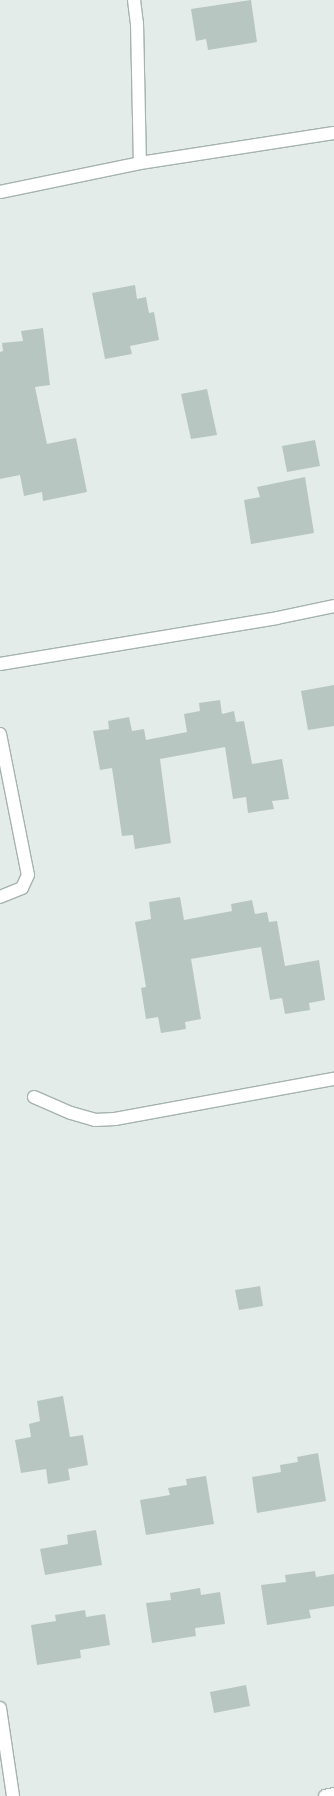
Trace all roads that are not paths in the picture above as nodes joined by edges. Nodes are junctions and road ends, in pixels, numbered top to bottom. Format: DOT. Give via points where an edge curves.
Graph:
graph roads {
  1 [pos="134,0"];
  2 [pos="334,133"];
  3 [pos="140,163"];
  4 [pos="0,192"];
  5 [pos="334,606"];
  6 [pos="0,664"];
  7 [pos="0,734"];
  8 [pos="0,897"];
  9 [pos="334,1079"];
  10 [pos="34,1097"];
  11 [pos="0,1708"];
  12 [pos="334,1794"];
  13 [pos="13,1796"];
  14 [pos="325,1796"];
  1 -- 3 [label="street" via="137,23"];
  2 -- 3 [label="street"];
  3 -- 4 [label="street"];
  5 -- 6 [label="street" via="278,618"];
  7 -- 8 [label="street" via="28,874 22,888"];
  9 -- 10 [label="street" via="115,1120 95,1120"];
  11 -- 13 [label="street"];
  12 -- 14 [label="street"];
}
